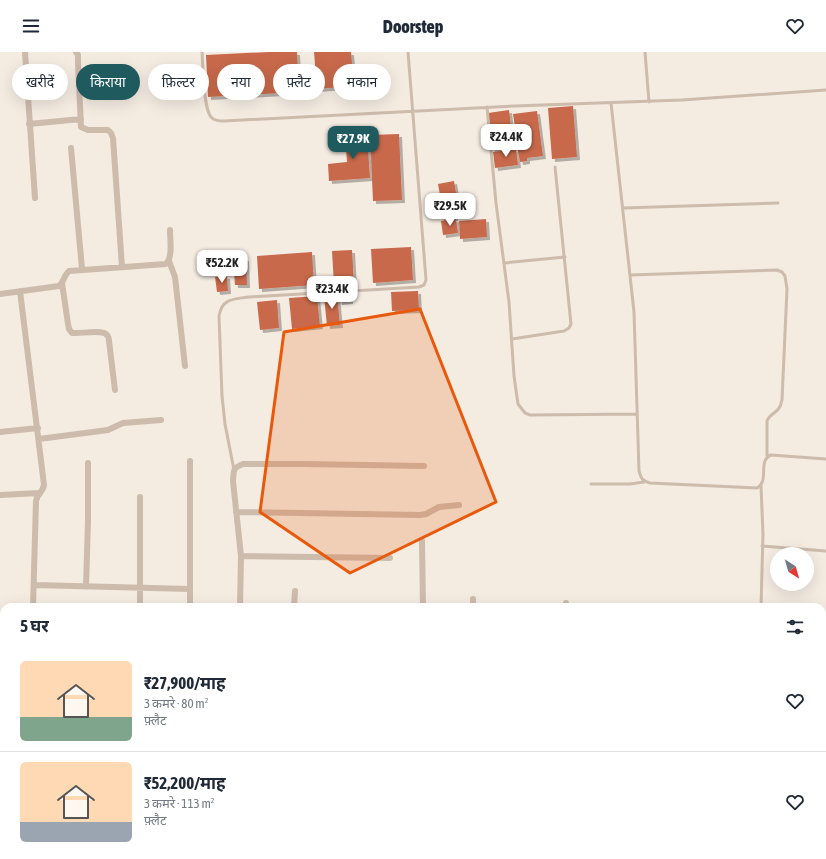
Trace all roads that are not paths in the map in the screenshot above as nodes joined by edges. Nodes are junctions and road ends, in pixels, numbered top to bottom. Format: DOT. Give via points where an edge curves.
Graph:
graph roads {
  1 [pos="25,52"];
  2 [pos="76,52"];
  3 [pos="202,52"];
  4 [pos="408,52"];
  5 [pos="645,52"];
  6 [pos="826,90"];
  7 [pos="649,102"];
  8 [pos="612,103"];
  9 [pos="487,107"];
  10 [pos="414,111"];
  11 [pos="81,119"];
  12 [pos="29,124"];
  13 [pos="71,148"];
  14 [pos="555,167"];
  15 [pos="35,198"];
  16 [pos="778,203"];
  17 [pos="623,208"];
  18 [pos="170,230"];
  19 [pos="565,257"];
  20 [pos="169,261"];
  21 [pos="504,264"];
  22 [pos="122,267"];
  23 [pos="82,269"];
  24 [pos="630,275"];
  25 [pos="62,283"];
  26 [pos="20,291"];
  27 [pos="0,294"];
  28 [pos="512,339"];
  29 [pos="185,366"];
  30 [pos="115,390"];
  31 [pos="637,414"];
  32 [pos="161,420"];
  33 [pos="38,428"];
  34 [pos="0,432"];
  35 [pos="39,439"];
  36 [pos="767,456"];
  37 [pos="826,459"];
  38 [pos="190,461"];
  39 [pos="88,463"];
  40 [pos="424,466"];
  41 [pos="234,470"];
  42 [pos="644,482"];
  43 [pos="591,484"];
  44 [pos="761,486"];
  45 [pos="41,493"];
  46 [pos="0,495"];
  47 [pos="140,497"];
  48 [pos="459,505"];
  49 [pos="236,512"];
  50 [pos="422,541"];
  51 [pos="762,546"];
  52 [pos="826,551"];
  53 [pos="241,556"];
  54 [pos="390,558"];
  55 [pos="34,586"];
  56 [pos="86,586"];
  57 [pos="140,588"];
  58 [pos="190,589"];
  59 [pos="295,591"];
  60 [pos="474,599"];
  61 [pos="33,603"];
  62 [pos="140,603"];
  63 [pos="190,603"];
  64 [pos="240,603"];
  65 [pos="294,603"];
  66 [pos="423,603"];
  67 [pos="474,603"];
  68 [pos="761,603"];
  1 -- 12 [label="street"];
  2 -- 11 [label="street"];
  3 -- 10 [label="lane" via="205,102 211,118 216,120"];
  4 -- 10 [label="lane"];
  5 -- 7 [label="lane"];
  6 -- 7 [label="lane"];
  7 -- 8 [label="lane"];
  8 -- 9 [label="lane"];
  8 -- 17 [label="lane"];
  9 -- 10 [label="lane"];
  9 -- 21 [label="lane"];
  10 -- 41 [label="lane" via="426,280 424,285 249,297 224,303 219,316 222,396"];
  11 -- 12 [label="street"];
  11 -- 22 [label="street" via="81,127 84,130 108,130 111,133"];
  12 -- 15 [label="street"];
  13 -- 23 [label="street"];
  14 -- 19 [label="lane"];
  16 -- 17 [label="lane"];
  17 -- 24 [label="lane"];
  18 -- 20 [label="street"];
  19 -- 21 [label="lane"];
  19 -- 28 [label="lane" via="571,324 569,328 554,333"];
  20 -- 22 [label="street" via="162,265"];
  20 -- 29 [label="street" via="174,277"];
  21 -- 28 [label="lane"];
  22 -- 23 [label="street"];
  23 -- 25 [label="street" via="69,271"];
  24 -- 31 [label="lane" via="634,312"];
  24 -- 36 [label="lane" via="777,270 782,272 787,288 782,400 781,408 769,416 767,421"];
  25 -- 26 [label="street" via="52,288"];
  25 -- 30 [label="street" via="69,329 72,333 107,334"];
  26 -- 27 [label="street"];
  26 -- 33 [label="street"];
  28 -- 31 [label="lane" via="518,404 524,413"];
  31 -- 42 [label="lane" via="639,471"];
  32 -- 35 [label="street" via="123,422 108,430"];
  33 -- 34 [label="street"];
  33 -- 35 [label="street"];
  35 -- 45 [label="street" via="44,485"];
  36 -- 37 [label="lane"];
  36 -- 44 [label="lane"];
  38 -- 58 [label="street"];
  39 -- 56 [label="street"];
  40 -- 41 [label="street" via="243,464 236,466"];
  41 -- 49 [label="street"];
  42 -- 43 [label="lane"];
  42 -- 44 [label="lane" via="750,489"];
  44 -- 51 [label="lane"];
  45 -- 46 [label="street"];
  45 -- 55 [label="street" via="36,501"];
  47 -- 57 [label="street"];
  48 -- 49 [label="street" via="439,507 420,515"];
  49 -- 53 [label="street"];
  50 -- 66 [label="street"];
  51 -- 52 [label="lane"];
  51 -- 68 [label="lane"];
  53 -- 54 [label="street"];
  53 -- 64 [label="street"];
  55 -- 56 [label="street"];
  55 -- 61 [label="street"];
  56 -- 57 [label="street"];
  57 -- 58 [label="street"];
  57 -- 62 [label="street"];
  58 -- 63 [label="street"];
  59 -- 65 [label="street"];
  60 -- 67 [label="street"];
}
